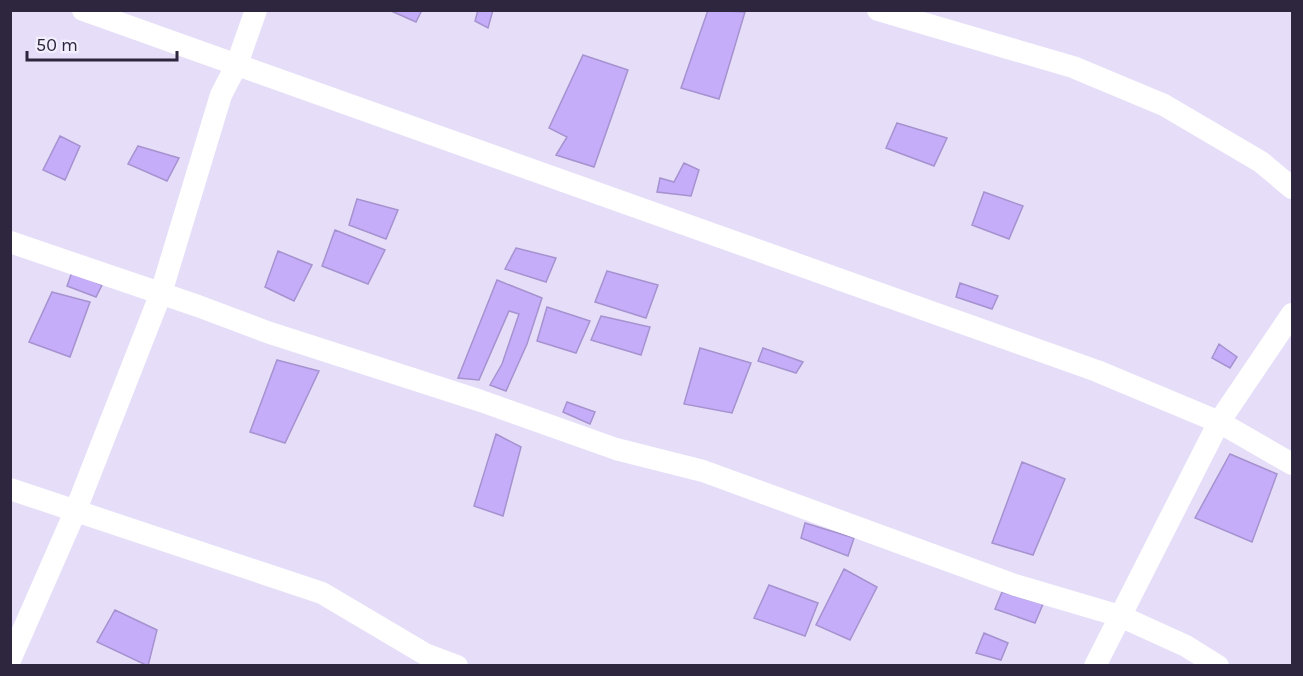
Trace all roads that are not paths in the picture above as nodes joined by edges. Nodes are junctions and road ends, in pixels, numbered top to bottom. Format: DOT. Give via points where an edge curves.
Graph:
graph roads {
  1 [pos="83,10"];
  2 [pos="256,10"];
  3 [pos="878,10"];
  4 [pos="237,64"];
  5 [pos="1293,188"];
  6 [pos="10,242"];
  7 [pos="161,293"];
  8 [pos="1293,314"];
  9 [pos="1219,422"];
  10 [pos="1293,464"];
  11 [pos="10,489"];
  12 [pos="75,512"];
  13 [pos="1120,616"];
  14 [pos="10,660"];
  15 [pos="457,666"];
  16 [pos="1095,666"];
  17 [pos="1218,666"];
  1 -- 4 [label="street"];
  2 -- 4 [label="street"];
  3 -- 5 [label="street" via="1072,67 1164,105 1261,162"];
  4 -- 7 [label="street" via="221,95"];
  4 -- 9 [label="street" via="1064,358"];
  6 -- 7 [label="street"];
  7 -- 12 [label="street"];
  7 -- 13 [label="street" via="616,449 704,471 1015,585"];
  8 -- 9 [label="street"];
  9 -- 10 [label="street"];
  9 -- 13 [label="street"];
  11 -- 12 [label="street"];
  12 -- 14 [label="street"];
  12 -- 15 [label="street" via="322,593 425,654"];
  13 -- 16 [label="street"];
  13 -- 17 [label="street" via="1186,646"];
}
